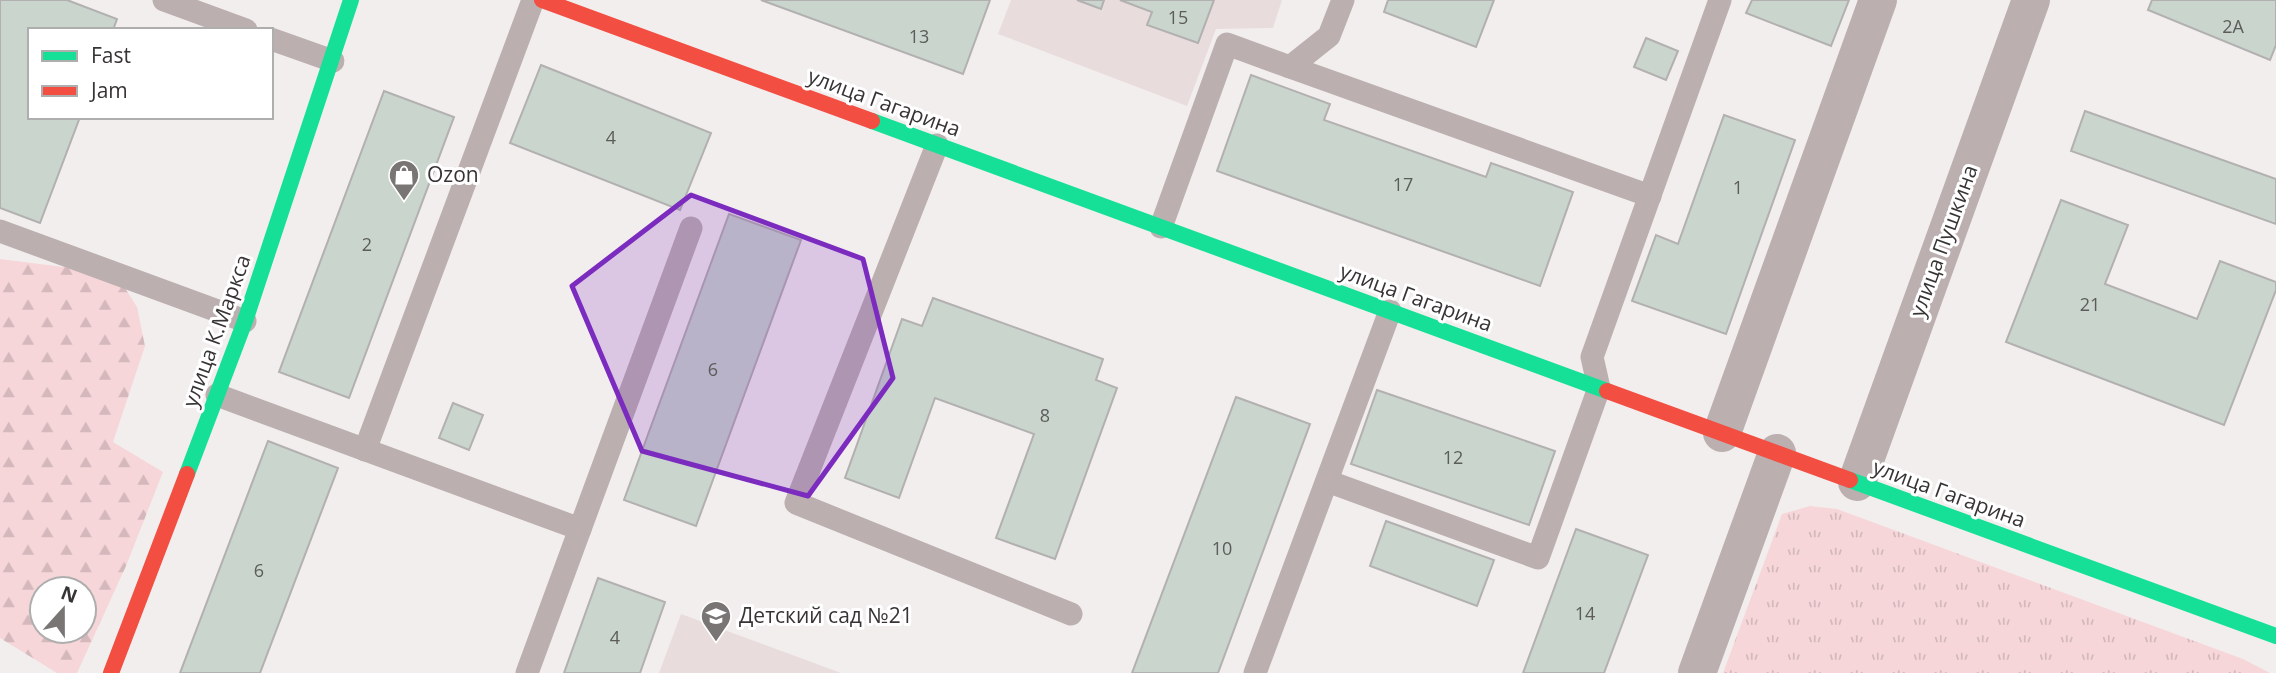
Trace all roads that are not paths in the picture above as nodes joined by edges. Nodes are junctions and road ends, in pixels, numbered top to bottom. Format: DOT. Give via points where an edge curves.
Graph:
graph roads {
  1 [pos="164,0"];
  2 [pos="351,0"];
  3 [pos="533,0"];
  4 [pos="542,0"];
  5 [pos="1343,0"];
  6 [pos="1720,0"];
  7 [pos="1878,0"];
  8 [pos="2031,0"];
  9 [pos="241,28"];
  10 [pos="273,40"];
  11 [pos="333,61"];
  12 [pos="1290,67"];
  13 [pos="937,145"];
  14 [pos="1650,196"];
  15 [pos="1161,227"];
  16 [pos="691,228"];
  17 [pos="0,231"];
  18 [pos="1390,311"];
  19 [pos="245,321"];
  20 [pos="1599,388"];
  21 [pos="217,395"];
  22 [pos="1722,433"];
  23 [pos="365,450"];
  24 [pos="1777,453"];
  25 [pos="1327,481"];
  26 [pos="1857,482"];
  27 [pos="580,529"];
  28 [pos="1071,614"];
  29 [pos="2276,636"];
  30 [pos="111,673"];
  31 [pos="527,673"];
  32 [pos="1255,673"];
  33 [pos="1697,673"];
  1 -- 9 [label="lane"];
  2 -- 11 [label="street, улица К.Маркса"];
  3 -- 23 [label="lane"];
  4 -- 13 [label="street, улица Гагарина"];
  5 -- 12 [label="lane" via="1329,36"];
  6 -- 14 [label="lane"];
  7 -- 22 [label="street"];
  8 -- 26 [label="street, улица Пушкина"];
  10 -- 11 [label="lane"];
  11 -- 19 [label="street, улица К.Маркса"];
  12 -- 14 [label="lane"];
  12 -- 15 [label="lane" via="1227,44"];
  13 -- 15 [label="street, улица Гагарина"];
  13 -- 28 [label="lane" via="796,503"];
  14 -- 20 [label="lane" via="1592,357"];
  15 -- 18 [label="street, улица Гагарина"];
  16 -- 27 [label="lane"];
  17 -- 19 [label="lane"];
  18 -- 20 [label="street, улица Гагарина"];
  18 -- 25 [label="lane"];
  19 -- 21 [label="street, улица К.Маркса"];
  20 -- 22 [label="street, улица Гагарина"];
  20 -- 25 [label="lane" via="1538,558"];
  21 -- 23 [label="lane"];
  21 -- 30 [label="street, улица К.Маркса"];
  22 -- 24 [label="street, улица Гагарина"];
  23 -- 27 [label="lane"];
  24 -- 26 [label="street, улица Гагарина"];
  24 -- 33 [label="street"];
  25 -- 32 [label="lane"];
  26 -- 29 [label="street, улица Гагарина"];
  27 -- 31 [label="lane"];
}
